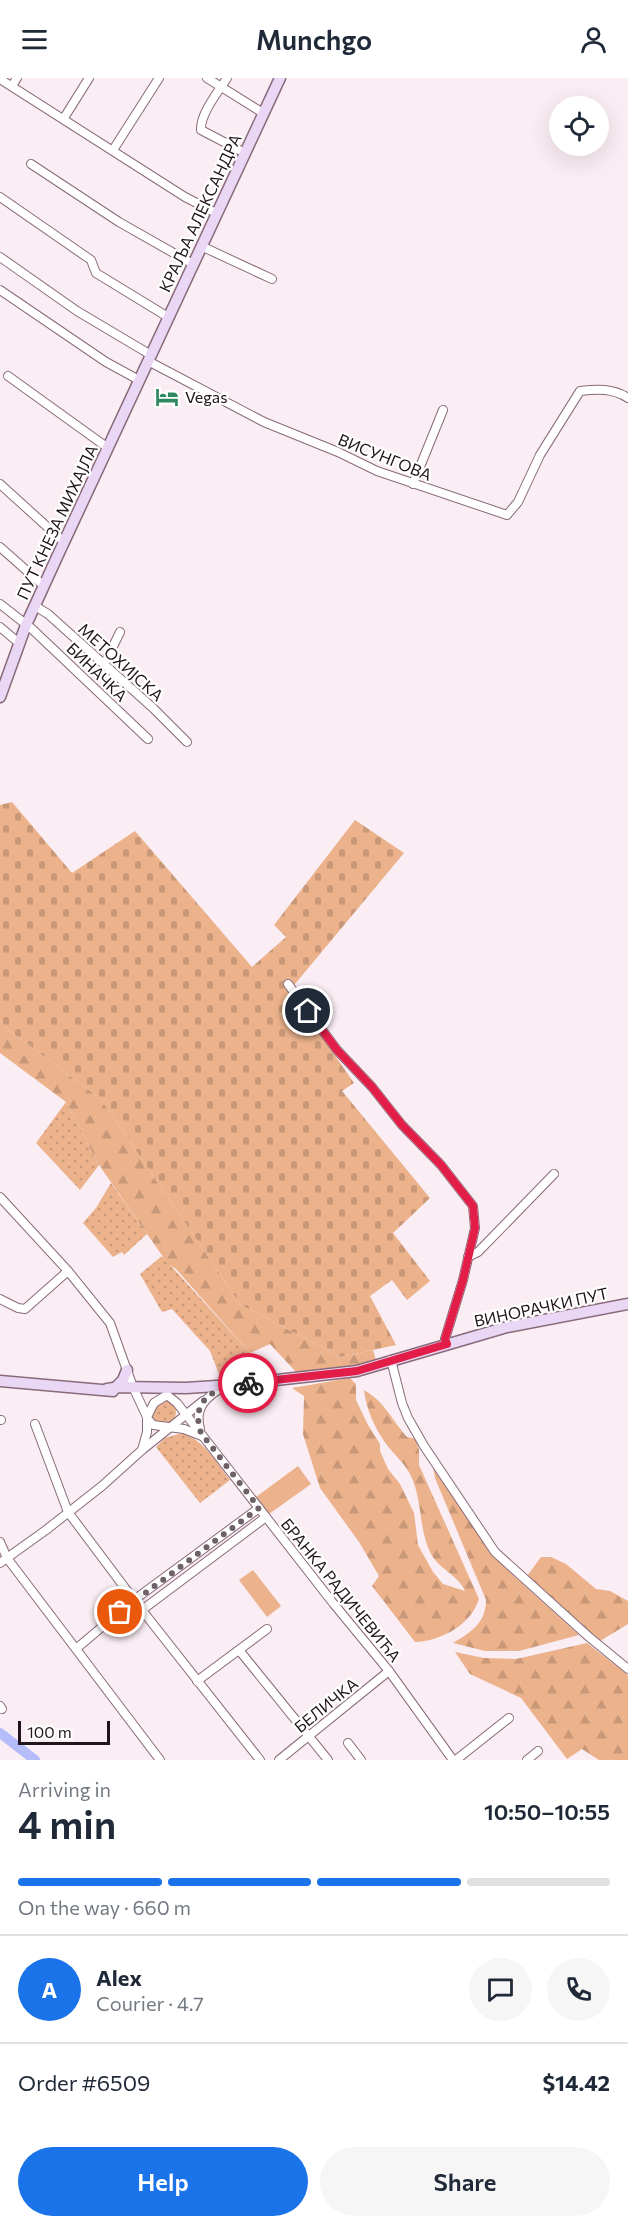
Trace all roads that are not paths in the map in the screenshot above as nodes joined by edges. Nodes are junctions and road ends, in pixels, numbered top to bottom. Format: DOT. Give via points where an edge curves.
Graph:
graph roads {
  1 [pos="17,78"];
  2 [pos="89,78"];
  3 [pos="159,78"];
  4 [pos="207,78"];
  5 [pos="227,78"];
  6 [pos="280,78"];
  7 [pos="0,79"];
  8 [pos="12,87"];
  9 [pos="221,87"];
  10 [pos="263,113"];
  11 [pos="64,118"];
  12 [pos="113,150"];
  13 [pos="245,153"];
  14 [pos="31,164"];
  15 [pos="0,197"];
  16 [pos="216,213"];
  17 [pos="201,246"];
  18 [pos="0,257"];
  19 [pos="193,264"];
  20 [pos="272,279"];
  21 [pos="0,290"];
  22 [pos="168,318"];
  23 [pos="149,358"];
  24 [pos="8,376"];
  25 [pos="139,380"];
  26 [pos="628,398"];
  27 [pos="443,410"];
  28 [pos="108,448"];
  29 [pos="0,484"];
  30 [pos="413,484"];
  31 [pos="64,542"];
  32 [pos="0,547"];
  33 [pos="44,586"];
  34 [pos="0,604"];
  35 [pos="35,606"];
  36 [pos="26,625"];
  37 [pos="0,627"];
  38 [pos="120,632"];
  39 [pos="19,643"];
  40 [pos="104,665"];
  41 [pos="0,697"];
  42 [pos="148,739"];
  43 [pos="187,742"];
  44 [pos="288,984"];
  45 [pos="554,1174"];
  46 [pos="0,1197"];
  47 [pos="468,1257"];
  48 [pos="68,1271"];
  49 [pos="0,1299"];
  50 [pos="627,1306"];
  51 [pos="447,1344"];
  52 [pos="391,1360"];
  53 [pos="0,1381"];
  54 [pos="232,1385"];
  55 [pos="124,1386"];
  56 [pos="151,1388"];
  57 [pos="186,1388"];
  58 [pos="218,1390"];
  59 [pos="167,1395"];
  60 [pos="203,1401"];
  61 [pos="177,1403"];
  62 [pos="186,1414"];
  63 [pos="147,1417"];
  64 [pos="35,1424"];
  65 [pos="173,1426"];
  66 [pos="203,1436"];
  67 [pos="142,1450"];
  68 [pos="259,1508"];
  69 [pos="68,1512"];
  70 [pos="266,1517"];
  71 [pos="0,1542"];
  72 [pos="3,1561"];
  73 [pos="134,1600"];
  74 [pos="142,1610"];
  75 [pos="267,1629"];
  76 [pos="77,1648"];
  77 [pos="239,1650"];
  78 [pos="628,1669"];
  79 [pos="389,1671"];
  80 [pos="197,1681"];
  81 [pos="509,1718"];
  82 [pos="308,1736"];
  83 [pos="348,1743"];
  84 [pos="538,1751"];
  85 [pos="160,1760"];
  86 [pos="260,1760"];
  87 [pos="279,1760"];
  88 [pos="328,1760"];
  89 [pos="361,1760"];
  90 [pos="454,1760"];
  91 [pos="527,1760"];
  1 -- 8 [label="street"];
  2 -- 11 [label="street"];
  3 -- 12 [label="street"];
  4 -- 9 [label="street"];
  5 -- 9 [label="street"];
  6 -- 10 [label="street, КРАЉА АЛЕКСАНДРА"];
  7 -- 8 [label="street"];
  8 -- 11 [label="street"];
  9 -- 10 [label="street"];
  9 -- 13 [label="street" via="203,118 201,130"];
  10 -- 13 [label="street, КРАЉА АЛЕКСАНДРА"];
  11 -- 12 [label="street"];
  12 -- 16 [label="street"];
  13 -- 16 [label="street, КРАЉА АЛЕКСАНДРА"];
  14 -- 19 [label="street" via="119,222"];
  15 -- 22 [label="street" via="91,260 96,273"];
  16 -- 17 [label="street, КРАЉА АЛЕКСАНДРА"];
  17 -- 19 [label="street, КРАЉА АЛЕКСАНДРА"];
  17 -- 20 [label="street"];
  18 -- 23 [label="street, ВИСУНГОВА"];
  19 -- 22 [label="street, КРАЉА АЛЕКСАНДРА"];
  21 -- 25 [label="street" via="97,357"];
  22 -- 23 [label="street, КРАЉА АЛЕКСАНДРА"];
  23 -- 25 [label="street, ПУТ КНЕЗА МИХАЈЛА"];
  23 -- 30 [label="street, ВИСУНГОВА" via="264,422"];
  24 -- 28 [label="street"];
  25 -- 28 [label="street, ПУТ КНЕЗА МИХАЈЛА"];
  26 -- 30 [label="street, ВИСУНГОВА" via="599,389 580,391 507,515"];
  27 -- 30 [label="street"];
  28 -- 31 [label="street, ПУТ КНЕЗА МИХАЈЛА"];
  29 -- 31 [label="street"];
  31 -- 33 [label="street, ПУТ КНЕЗА МИХАЈЛА"];
  32 -- 33 [label="street"];
  33 -- 35 [label="street, ПУТ КНЕЗА МИХАЈЛА"];
  34 -- 36 [label="street, БИНАЧКА"];
  35 -- 36 [label="street, ПУТ КНЕЗА МИХАЈЛА"];
  35 -- 40 [label="street, МЕТОХИЈСКА"];
  36 -- 39 [label="street, ПУТ КНЕЗА МИХАЈЛА"];
  36 -- 42 [label="street, БИНАЧКА"];
  37 -- 39 [label="street"];
  38 -- 40 [label="street"];
  39 -- 41 [label="street, ПУТ КНЕЗА МИХАЈЛА"];
  40 -- 43 [label="street, МЕТОХИЈСКА"];
  44 -- 47 [label="street" via="337,1050 473,1206 475,1228"];
  45 -- 47 [label="street" via="478,1252"];
  46 -- 48 [label="street"];
  47 -- 51 [label="street" via="445,1339"];
  48 -- 49 [label="street" via="25,1309"];
  48 -- 55 [label="street" via="107,1317"];
  50 -- 51 [label="street, ВИНОРАЧКИ ПУТ" via="507,1327"];
  51 -- 52 [label="street, ВИНОРАЧКИ ПУТ"];
  52 -- 54 [label="street, ВИНОРАЧКИ ПУТ" via="357,1371"];
  52 -- 78 [label="street" via="408,1418 495,1552"];
  53 -- 55 [label="street"];
  54 -- 57 [label="street"];
  54 -- 58 [label="street"];
  55 -- 56 [label="street"];
  55 -- 59 [label="street"];
  55 -- 63 [label="street"];
  56 -- 57 [label="street"];
  56 -- 59 [label="street"];
  57 -- 59 [label="street"];
  58 -- 59 [label="street"];
  58 -- 60 [label="street"];
  59 -- 61 [label="street"];
  59 -- 63 [label="street" via="154,1403"];
  60 -- 62 [label="street"];
  60 -- 66 [label="street" via="198,1417"];
  61 -- 62 [label="street, БРАНКА РАДИЧЕВИЋА"];
  61 -- 65 [label="street" via="179,1412"];
  62 -- 65 [label="street"];
  62 -- 66 [label="street, БРАНКА РАДИЧЕВИЋА"];
  63 -- 65 [label="street" via="153,1425"];
  63 -- 67 [label="street"];
  64 -- 69 [label="street"];
  65 -- 66 [label="street"];
  65 -- 67 [label="street"];
  66 -- 68 [label="street, БРАНКА РАДИЧЕВИЋА"];
  67 -- 69 [label="street"];
  68 -- 70 [label="street, БРАНКА РАДИЧЕВИЋА"];
  68 -- 73 [label="street"];
  69 -- 72 [label="street"];
  69 -- 73 [label="street"];
  70 -- 74 [label="street"];
  70 -- 79 [label="street, БРАНКА РАДИЧЕВИЋА"];
  71 -- 72 [label="street"];
  72 -- 76 [label="street"];
  73 -- 74 [label="street"];
  73 -- 76 [label="street"];
  74 -- 80 [label="street"];
  75 -- 77 [label="street"];
  76 -- 85 [label="street"];
  77 -- 80 [label="street"];
  77 -- 82 [label="street"];
  79 -- 82 [label="street, БЕЛИЧКА"];
  79 -- 90 [label="street, БРАНКА РАДИЧЕВИЋА"];
  80 -- 86 [label="street"];
  81 -- 90 [label="street"];
  82 -- 87 [label="street, БЕЛИЧКА"];
  82 -- 88 [label="street"];
  83 -- 89 [label="street"];
  84 -- 91 [label="street"];
}
